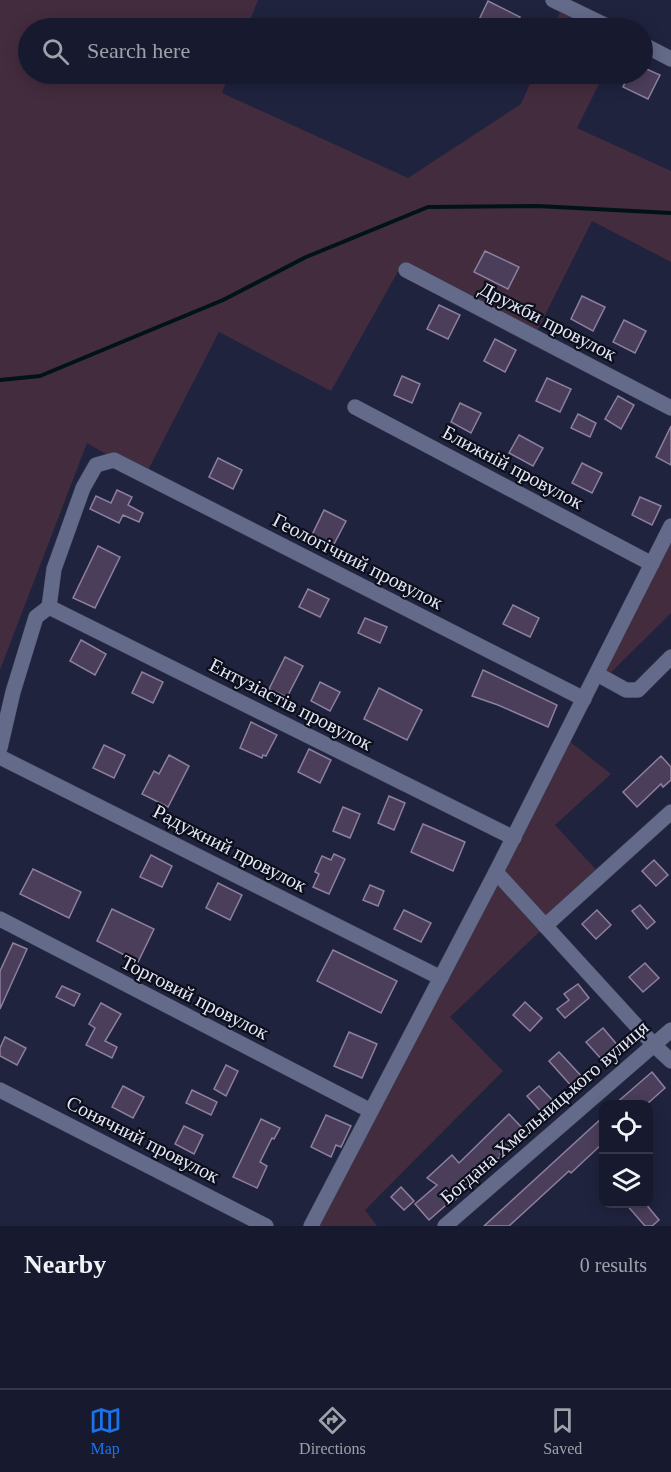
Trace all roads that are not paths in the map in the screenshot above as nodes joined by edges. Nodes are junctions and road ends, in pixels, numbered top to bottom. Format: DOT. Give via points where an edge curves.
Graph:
graph roads {
  1 [pos="553,0"];
  2 [pos="590,18"];
  3 [pos="653,50"];
  4 [pos="671,59"];
  5 [pos="405,270"];
  6 [pos="355,407"];
  7 [pos="671,408"];
  8 [pos="671,526"];
  9 [pos="652,564"];
  10 [pos="49,607"];
  11 [pos="671,657"];
  12 [pos="597,674"];
  13 [pos="584,699"];
  14 [pos="0,748"];
  15 [pos="0,757"];
  16 [pos="671,812"];
  17 [pos="514,838"];
  18 [pos="496,872"];
  19 [pos="0,919"];
  20 [pos="545,926"];
  21 [pos="441,978"];
  22 [pos="671,1030"];
  23 [pos="654,1045"];
  24 [pos="671,1061"];
  25 [pos="0,1090"];
  26 [pos="370,1111"];
  27 [pos="266,1226"];
  28 [pos="311,1226"];
  29 [pos="445,1226"];
  1 -- 2 [label="street"];
  3 -- 4 [label="street"];
  5 -- 7 [label="street, Дружби провулок"];
  6 -- 9 [label="street, Ближній провулок"];
  8 -- 9 [label="street"];
  9 -- 12 [label="street"];
  10 -- 13 [label="street, Геологічний провулок" via="54,568 82,488 96,465 114,460"];
  10 -- 14 [label="street" via="36,617"];
  10 -- 17 [label="street, Ентузіастів провулок"];
  11 -- 12 [label="street" via="638,690 626,690"];
  12 -- 13 [label="street"];
  13 -- 17 [label="street"];
  15 -- 21 [label="street, Радужний провулок"];
  16 -- 20 [label="street"];
  17 -- 18 [label="street"];
  18 -- 20 [label="street"];
  18 -- 21 [label="street"];
  19 -- 26 [label="street, Торговий провулок"];
  20 -- 23 [label="street"];
  21 -- 26 [label="street"];
  22 -- 23 [label="street, Богдана Хмельницького вулиця"];
  23 -- 24 [label="street"];
  23 -- 29 [label="street, Богдана Хмельницького вулиця"];
  25 -- 27 [label="street, Сонячний провулок"];
  26 -- 28 [label="street"];
}
